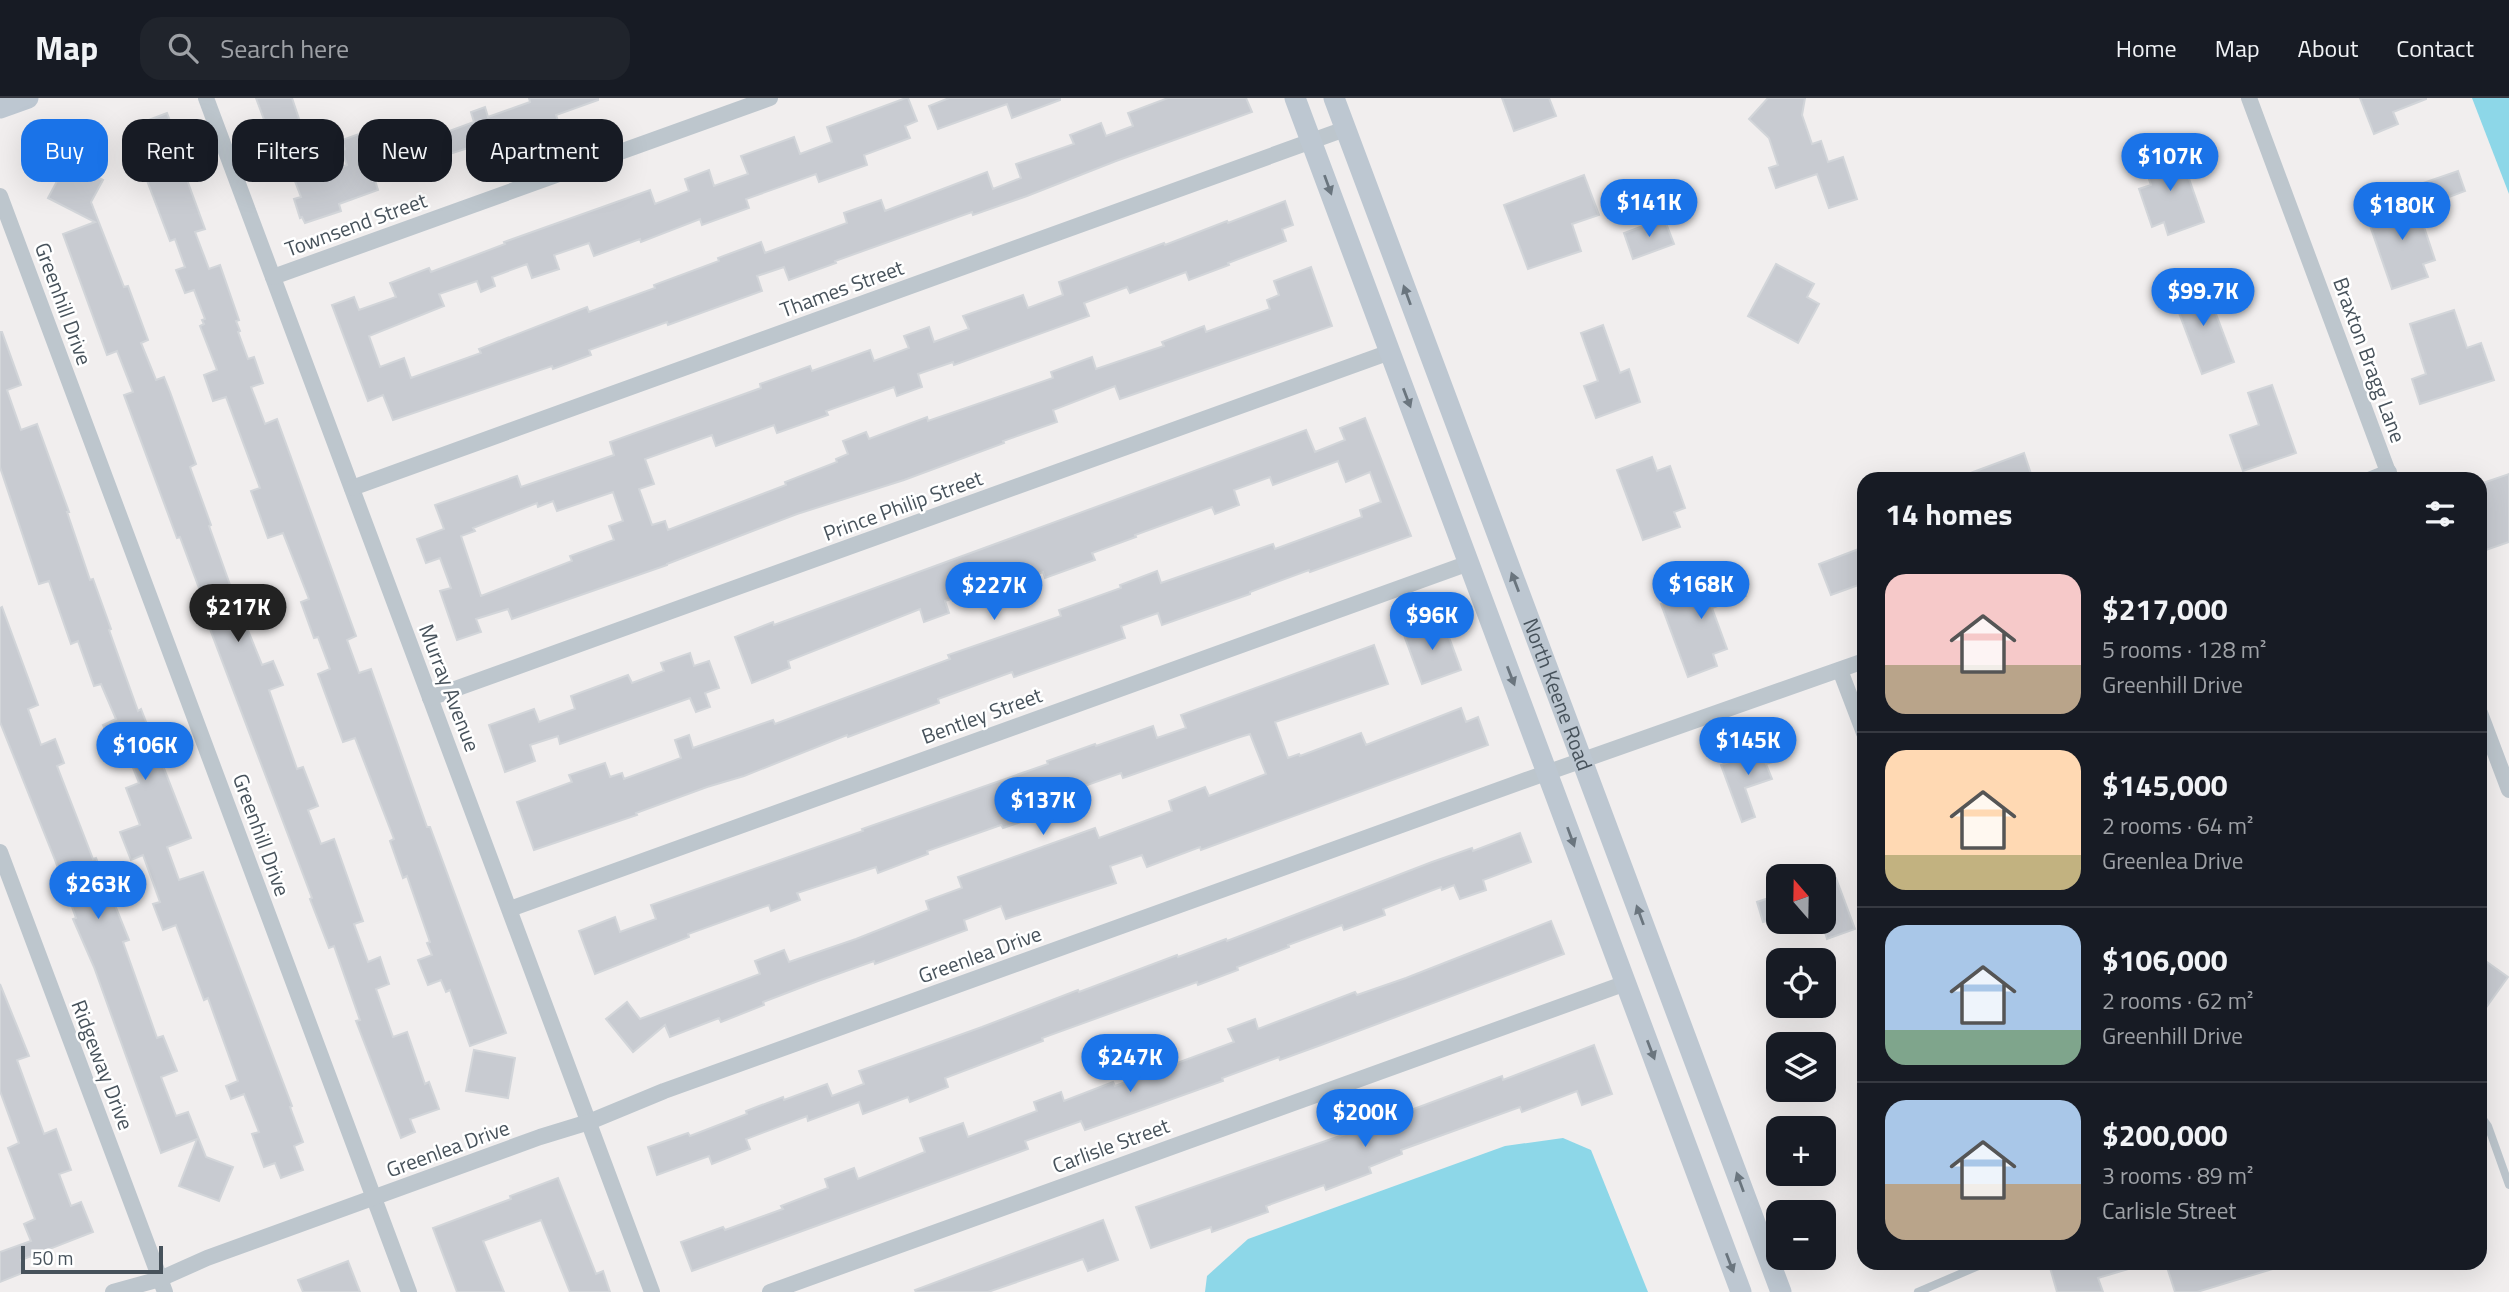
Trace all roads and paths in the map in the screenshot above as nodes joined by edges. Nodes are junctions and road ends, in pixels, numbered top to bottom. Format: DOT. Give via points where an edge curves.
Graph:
graph roads {
  1 [pos="28,98"];
  2 [pos="206,98"];
  3 [pos="770,98"];
  4 [pos="1295,98"];
  5 [pos="1334,98"];
  6 [pos="2249,98"];
  7 [pos="0,108"];
  8 [pos="1345,129"];
  9 [pos="1311,142"];
  10 [pos="0,196"];
  11 [pos="273,277"];
  12 [pos="1390,352"];
  13 [pos="2389,472"];
  14 [pos="352,488"];
  15 [pos="1469,563"];
  16 [pos="1857,664"];
  17 [pos="1840,670"];
  18 [pos="430,698"];
  19 [pos="1857,715"];
  20 [pos="2487,732"];
  21 [pos="1583,760"];
  22 [pos="1548,773"];
  23 [pos="2509,790"];
  24 [pos="0,852"];
  25 [pos="510,908"];
  26 [pos="1626,984"];
  27 [pos="589,1122"];
  28 [pos="2487,1125"];
  29 [pos="2509,1185"];
  30 [pos="374,1199"];
  31 [pos="1969,1270"];
  32 [pos="162,1285"];
  33 [pos="113,1292"];
  34 [pos="409,1292"];
  35 [pos="652,1292"];
  36 [pos="770,1292"];
  37 [pos="1741,1292"];
  38 [pos="1780,1292"];
  39 [pos="1918,1292"];
  1 -- 7 [label="main road"];
  2 -- 11 [label="street, Murray Avenue"];
  3 -- 11 [label="street, Townsend Street"];
  4 -- 9 [label="main road, North Keene Road"];
  5 -- 8 [label="main road, North Keene Road"];
  6 -- 13 [label="street, Braxton Bragg Lane"];
  8 -- 9 [label="street, Thames Street"];
  21 -- 8 [label="main road, North Keene Road, one-way"];
  9 -- 12 [label="main road, North Keene Road, one-way"];
  9 -- 14 [label="street, Thames Street"];
  10 -- 30 [label="street, Greenhill Drive"];
  11 -- 14 [label="street, Murray Avenue"];
  12 -- 15 [label="main road, North Keene Road, one-way"];
  12 -- 18 [label="street, Prince Philip Street"];
  14 -- 18 [label="street, Murray Avenue"];
  15 -- 22 [label="main road, North Keene Road, one-way"];
  15 -- 25 [label="street, Bentley Street"];
  16 -- 17 [label="street, Greenlea Drive"];
  17 -- 19 [label="street"];
  17 -- 21 [label="street, Greenlea Drive"];
  18 -- 25 [label="street, Murray Avenue"];
  20 -- 23 [label="street"];
  21 -- 22 [label="street, Greenlea Drive"];
  38 -- 21 [label="main road, North Keene Road, one-way"];
  22 -- 26 [label="main road, North Keene Road, one-way"];
  22 -- 27 [label="street, Greenlea Drive"];
  24 -- 32 [label="street, Ridgeway Drive"];
  25 -- 27 [label="street, Murray Avenue"];
  26 -- 36 [label="street, Carlisle Street"];
  26 -- 37 [label="main road, North Keene Road, one-way"];
  27 -- 30 [label="street, Greenlea Drive"];
  27 -- 35 [label="street, Murray Avenue"];
  28 -- 29 [label="lane"];
  30 -- 32 [label="street, Greenlea Drive" via="207,1258"];
  30 -- 34 [label="street, Greenhill Drive"];
  31 -- 39 [label="lane"];
  32 -- 33 [label="street, Greenlea Drive"];
}
